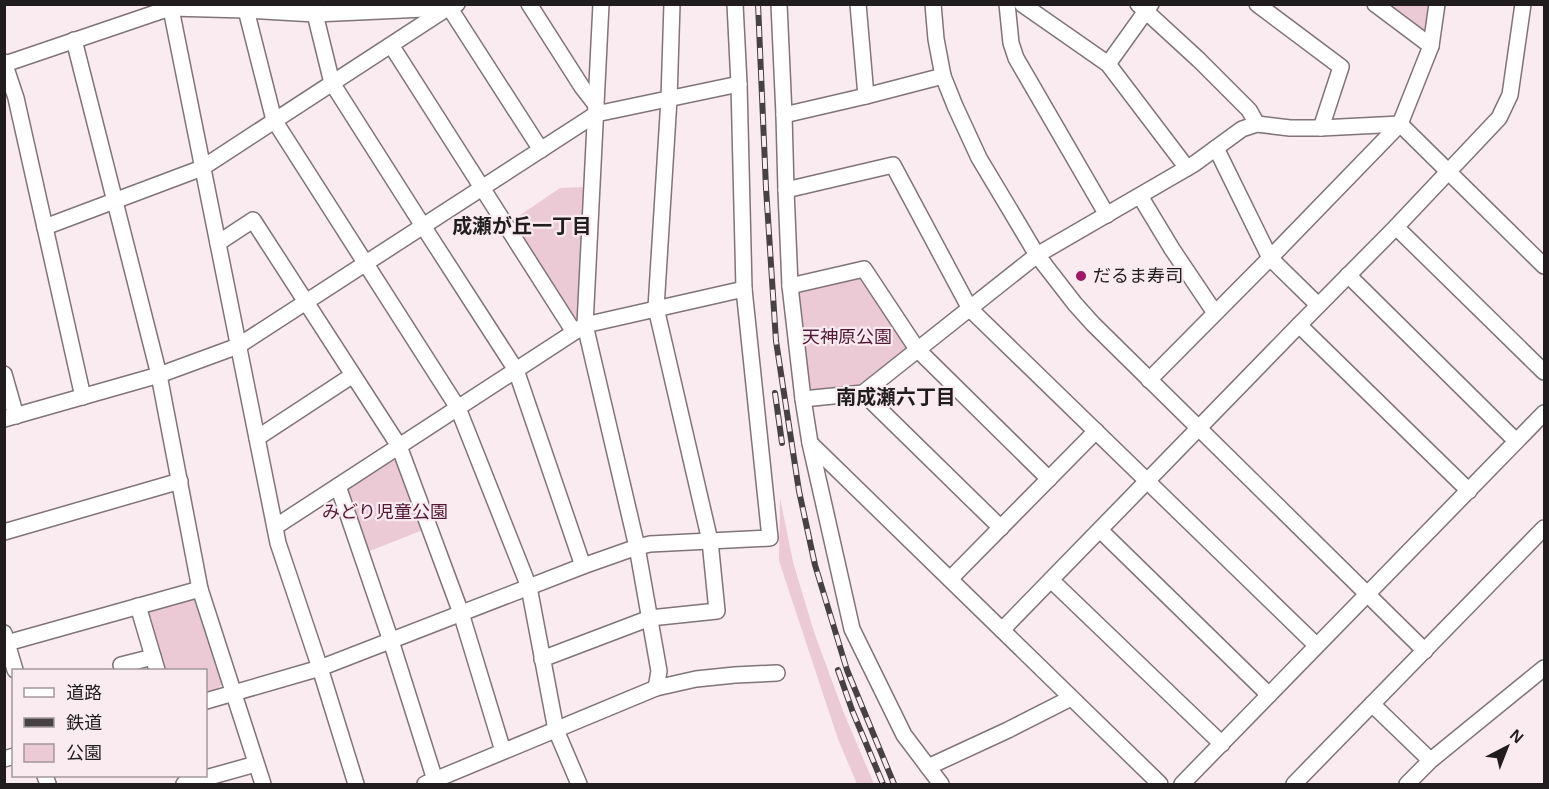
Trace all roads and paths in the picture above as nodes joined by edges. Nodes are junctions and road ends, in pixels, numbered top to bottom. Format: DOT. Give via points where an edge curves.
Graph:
graph roads {
  1 [pos="529,4"];
  2 [pos="601,4"];
  3 [pos="672,4"];
  4 [pos="735,4"];
  5 [pos="779,4"];
  6 [pos="858,4"];
  7 [pos="933,4"];
  8 [pos="1007,4"];
  9 [pos="1022,4"];
  10 [pos="1257,4"];
  11 [pos="1375,4"];
  12 [pos="1437,4"];
  13 [pos="1523,4"];
  14 [pos="452,5"];
  15 [pos="170,6"];
  16 [pos="1146,7"];
  17 [pos="246,10"];
  18 [pos="315,10"];
  19 [pos="74,40"];
  20 [pos="391,45"];
  21 [pos="1431,46"];
  22 [pos="5,63"];
  23 [pos="1108,64"];
  24 [pos="943,76"];
  25 [pos="332,83"];
  26 [pos="739,84"];
  27 [pos="866,96"];
  28 [pos="669,99"];
  29 [pos="10,104"];
  30 [pos="596,109"];
  31 [pos="784,115"];
  32 [pos="274,120"];
  33 [pos="1257,124"];
  34 [pos="1400,124"];
  35 [pos="1321,128"];
  36 [pos="1216,148"];
  37 [pos="541,150"];
  38 [pos="202,168"];
  39 [pos="1187,168"];
  40 [pos="1448,172"];
  41 [pos="482,188"];
  42 [pos="786,190"];
  43 [pos="1140,196"];
  44 [pos="115,200"];
  45 [pos="1107,215"];
  46 [pos="45,226"];
  47 [pos="423,226"];
  48 [pos="1396,227"];
  49 [pos="218,243"];
  50 [pos="1037,255"];
  51 [pos="1270,258"];
  52 [pos="366,263"];
  53 [pos="1545,266"];
  54 [pos="1348,275"];
  55 [pos="790,286"];
  56 [pos="744,289"];
  57 [pos="306,302"];
  58 [pos="1318,305"];
  59 [pos="656,308"];
  60 [pos="970,309"];
  61 [pos="1215,313"];
  62 [pos="1299,325"];
  63 [pos="580,328"];
  64 [pos="238,346"];
  65 [pos="917,349"];
  66 [pos="516,370"];
  67 [pos="1545,372"];
  68 [pos="4,374"];
  69 [pos="159,375"];
  70 [pos="353,375"];
  71 [pos="1149,380"];
  72 [pos="863,393"];
  73 [pos="83,397"];
  74 [pos="803,399"];
  75 [pos="458,408"];
  76 [pos="1545,413"];
  77 [pos="10,418"];
  78 [pos="1199,429"];
  79 [pos="1096,431"];
  80 [pos="257,438"];
  81 [pos="1516,441"];
  82 [pos="810,443"];
  83 [pos="399,446"];
  84 [pos="1049,479"];
  85 [pos="180,481"];
  86 [pos="1147,482"];
  87 [pos="338,486"];
  88 [pos="1469,491"];
  89 [pos="275,527"];
  90 [pos="1001,528"];
  91 [pos="1545,528"];
  92 [pos="1100,530"];
  93 [pos="4,532"];
  94 [pos="710,541"];
  95 [pos="637,547"];
  96 [pos="583,566"];
  97 [pos="950,579"];
  98 [pos="1052,580"];
  99 [pos="529,587"];
  100 [pos="200,589"];
  101 [pos="1368,595"];
  102 [pos="138,606"];
  103 [pos="461,613"];
  104 [pos="650,618"];
  105 [pos="1002,630"];
  106 [pos="6,638"];
  107 [pos="391,641"];
  108 [pos="1316,645"];
  109 [pos="1425,651"];
  110 [pos="542,659"];
  111 [pos="155,664"];
  112 [pos="121,666"];
  113 [pos="320,668"];
  114 [pos="1545,668"];
  115 [pos="15,669"];
  116 [pos="777,673"];
  117 [pos="656,688"];
  118 [pos="233,693"];
  119 [pos="1269,695"];
  120 [pos="1071,698"];
  121 [pos="207,701"];
  122 [pos="1372,704"];
  123 [pos="556,730"];
  124 [pos="1222,744"];
  125 [pos="503,751"];
  126 [pos="1430,760"];
  127 [pos="256,764"];
  128 [pos="928,767"];
  129 [pos="430,782"];
  130 [pos="184,784"];
  131 [pos="262,784"];
  132 [pos="356,784"];
  133 [pos="579,784"];
  134 [pos="941,784"];
  135 [pos="1160,784"];
  136 [pos="1182,784"];
  137 [pos="1294,784"];
  138 [pos="1407,784"];
  1 -- 30 [label="street"];
  2 -- 30 [label="street"];
  3 -- 28 [label="street"];
  4 -- 26 [label="street"];
  5 -- 31 [label="street"];
  6 -- 27 [label="street"];
  7 -- 24 [label="street"];
  8 -- 45 [label="street" via="1016,58"];
  9 -- 23 [label="street"];
  10 -- 35 [label="street" via="1341,67"];
  11 -- 21 [label="street"];
  12 -- 21 [label="street"];
  13 -- 40 [label="street" via="1506,107"];
  14 -- 18 [label="street"];
  14 -- 20 [label="street"];
  14 -- 37 [label="street"];
  15 -- 17 [label="street"];
  15 -- 19 [label="street"];
  15 -- 38 [label="street"];
  16 -- 23 [label="street"];
  16 -- 33 [label="street" via="1250,110"];
  17 -- 18 [label="street"];
  17 -- 32 [label="street"];
  18 -- 25 [label="street"];
  19 -- 22 [label="street"];
  19 -- 44 [label="street"];
  20 -- 25 [label="street"];
  20 -- 41 [label="street"];
  21 -- 34 [label="street"];
  22 -- 29 [label="street"];
  23 -- 39 [label="street"];
  24 -- 27 [label="street"];
  24 -- 50 [label="street" via="979,158"];
  25 -- 32 [label="street"];
  25 -- 47 [label="street"];
  26 -- 28 [label="street"];
  26 -- 56 [label="street"];
  27 -- 31 [label="street"];
  28 -- 30 [label="street"];
  28 -- 59 [label="street"];
  29 -- 46 [label="street"];
  30 -- 37 [label="street"];
  30 -- 63 [label="street"];
  31 -- 42 [label="street"];
  32 -- 38 [label="street"];
  32 -- 52 [label="street"];
  33 -- 35 [label="street"];
  33 -- 36 [label="street" via="1242,129"];
  34 -- 35 [label="street"];
  34 -- 40 [label="street"];
  34 -- 51 [label="street"];
  36 -- 39 [label="street"];
  36 -- 51 [label="street"];
  37 -- 41 [label="street"];
  38 -- 44 [label="street"];
  38 -- 49 [label="street"];
  39 -- 43 [label="street"];
  40 -- 48 [label="street"];
  40 -- 53 [label="street"];
  41 -- 47 [label="street"];
  41 -- 63 [label="street"];
  42 -- 55 [label="street"];
  42 -- 60 [label="street" via="893,165"];
  43 -- 45 [label="street"];
  43 -- 61 [label="street"];
  44 -- 46 [label="street"];
  44 -- 69 [label="street"];
  45 -- 50 [label="street"];
  46 -- 73 [label="street"];
  47 -- 52 [label="street"];
  47 -- 66 [label="street"];
  48 -- 54 [label="street"];
  48 -- 67 [label="street"];
  49 -- 57 [label="street" via="253,220"];
  49 -- 64 [label="street"];
  50 -- 60 [label="street"];
  50 -- 71 [label="street" via="1075,304"];
  51 -- 58 [label="street"];
  51 -- 61 [label="street"];
  52 -- 57 [label="street"];
  52 -- 75 [label="street"];
  54 -- 58 [label="street"];
  54 -- 81 [label="street"];
  55 -- 65 [label="street" via="864,269"];
  55 -- 74 [label="street"];
  56 -- 59 [label="street"];
  56 -- 94 [label="street" via="770,538"];
  57 -- 64 [label="street"];
  57 -- 70 [label="street"];
  58 -- 62 [label="street"];
  59 -- 63 [label="street"];
  59 -- 94 [label="street"];
  60 -- 65 [label="street"];
  60 -- 79 [label="street"];
  61 -- 71 [label="street"];
  62 -- 78 [label="street"];
  62 -- 88 [label="street"];
  63 -- 66 [label="street"];
  63 -- 95 [label="street"];
  64 -- 69 [label="street"];
  64 -- 80 [label="street"];
  65 -- 72 [label="street"];
  65 -- 84 [label="street"];
  66 -- 75 [label="street"];
  66 -- 96 [label="street"];
  68 -- 77 [label="street"];
  69 -- 73 [label="street"];
  69 -- 85 [label="street"];
  70 -- 80 [label="street"];
  70 -- 83 [label="street"];
  71 -- 78 [label="street"];
  72 -- 74 [label="street"];
  72 -- 90 [label="street"];
  73 -- 77 [label="street"];
  74 -- 82 [label="street"];
  75 -- 83 [label="street"];
  75 -- 99 [label="street"];
  76 -- 81 [label="street"];
  78 -- 86 [label="street"];
  78 -- 101 [label="street"];
  79 -- 84 [label="street"];
  79 -- 86 [label="street"];
  80 -- 89 [label="street"];
  81 -- 88 [label="street"];
  82 -- 97 [label="street"];
  82 -- 128 [label="street" via="852,629 904,735"];
  83 -- 87 [label="street"];
  83 -- 103 [label="street"];
  84 -- 90 [label="street"];
  85 -- 93 [label="street"];
  85 -- 100 [label="street"];
  86 -- 92 [label="street"];
  86 -- 108 [label="street"];
  87 -- 89 [label="street"];
  87 -- 107 [label="street"];
  88 -- 101 [label="street"];
  89 -- 113 [label="street"];
  90 -- 97 [label="street"];
  91 -- 109 [label="street"];
  92 -- 98 [label="street"];
  92 -- 119 [label="street"];
  94 -- 95 [label="street"];
  94 -- 104 [label="street" via="717,611"];
  95 -- 96 [label="street"];
  95 -- 104 [label="street"];
  96 -- 99 [label="street"];
  97 -- 105 [label="street"];
  98 -- 105 [label="street"];
  98 -- 124 [label="street"];
  99 -- 103 [label="street"];
  99 -- 110 [label="street"];
  100 -- 102 [label="street"];
  100 -- 118 [label="street"];
  101 -- 108 [label="street"];
  101 -- 109 [label="street"];
  102 -- 106 [label="street"];
  102 -- 111 [label="street"];
  103 -- 107 [label="street"];
  103 -- 125 [label="street"];
  104 -- 110 [label="street"];
  104 -- 117 [label="street" via="659,671"];
  105 -- 120 [label="street"];
  106 -- 115 [label="street"];
  107 -- 113 [label="street"];
  107 -- 129 [label="street"];
  108 -- 119 [label="street"];
  109 -- 122 [label="street"];
  110 -- 123 [label="street"];
  111 -- 112 [label="street"];
  113 -- 118 [label="street"];
  113 -- 132 [label="street"];
  114 -- 126 [label="street"];
  116 -- 117 [label="street" via="696,679"];
  117 -- 123 [label="street"];
  118 -- 121 [label="street"];
  118 -- 127 [label="street"];
  119 -- 124 [label="street"];
  120 -- 128 [label="street"];
  120 -- 135 [label="street"];
  122 -- 126 [label="street"];
  122 -- 137 [label="street"];
  123 -- 125 [label="street"];
  123 -- 133 [label="street"];
  124 -- 136 [label="street"];
  125 -- 129 [label="street"];
  126 -- 138 [label="street"];
  127 -- 130 [label="street"];
  127 -- 131 [label="street"];
  128 -- 134 [label="street"];
}
